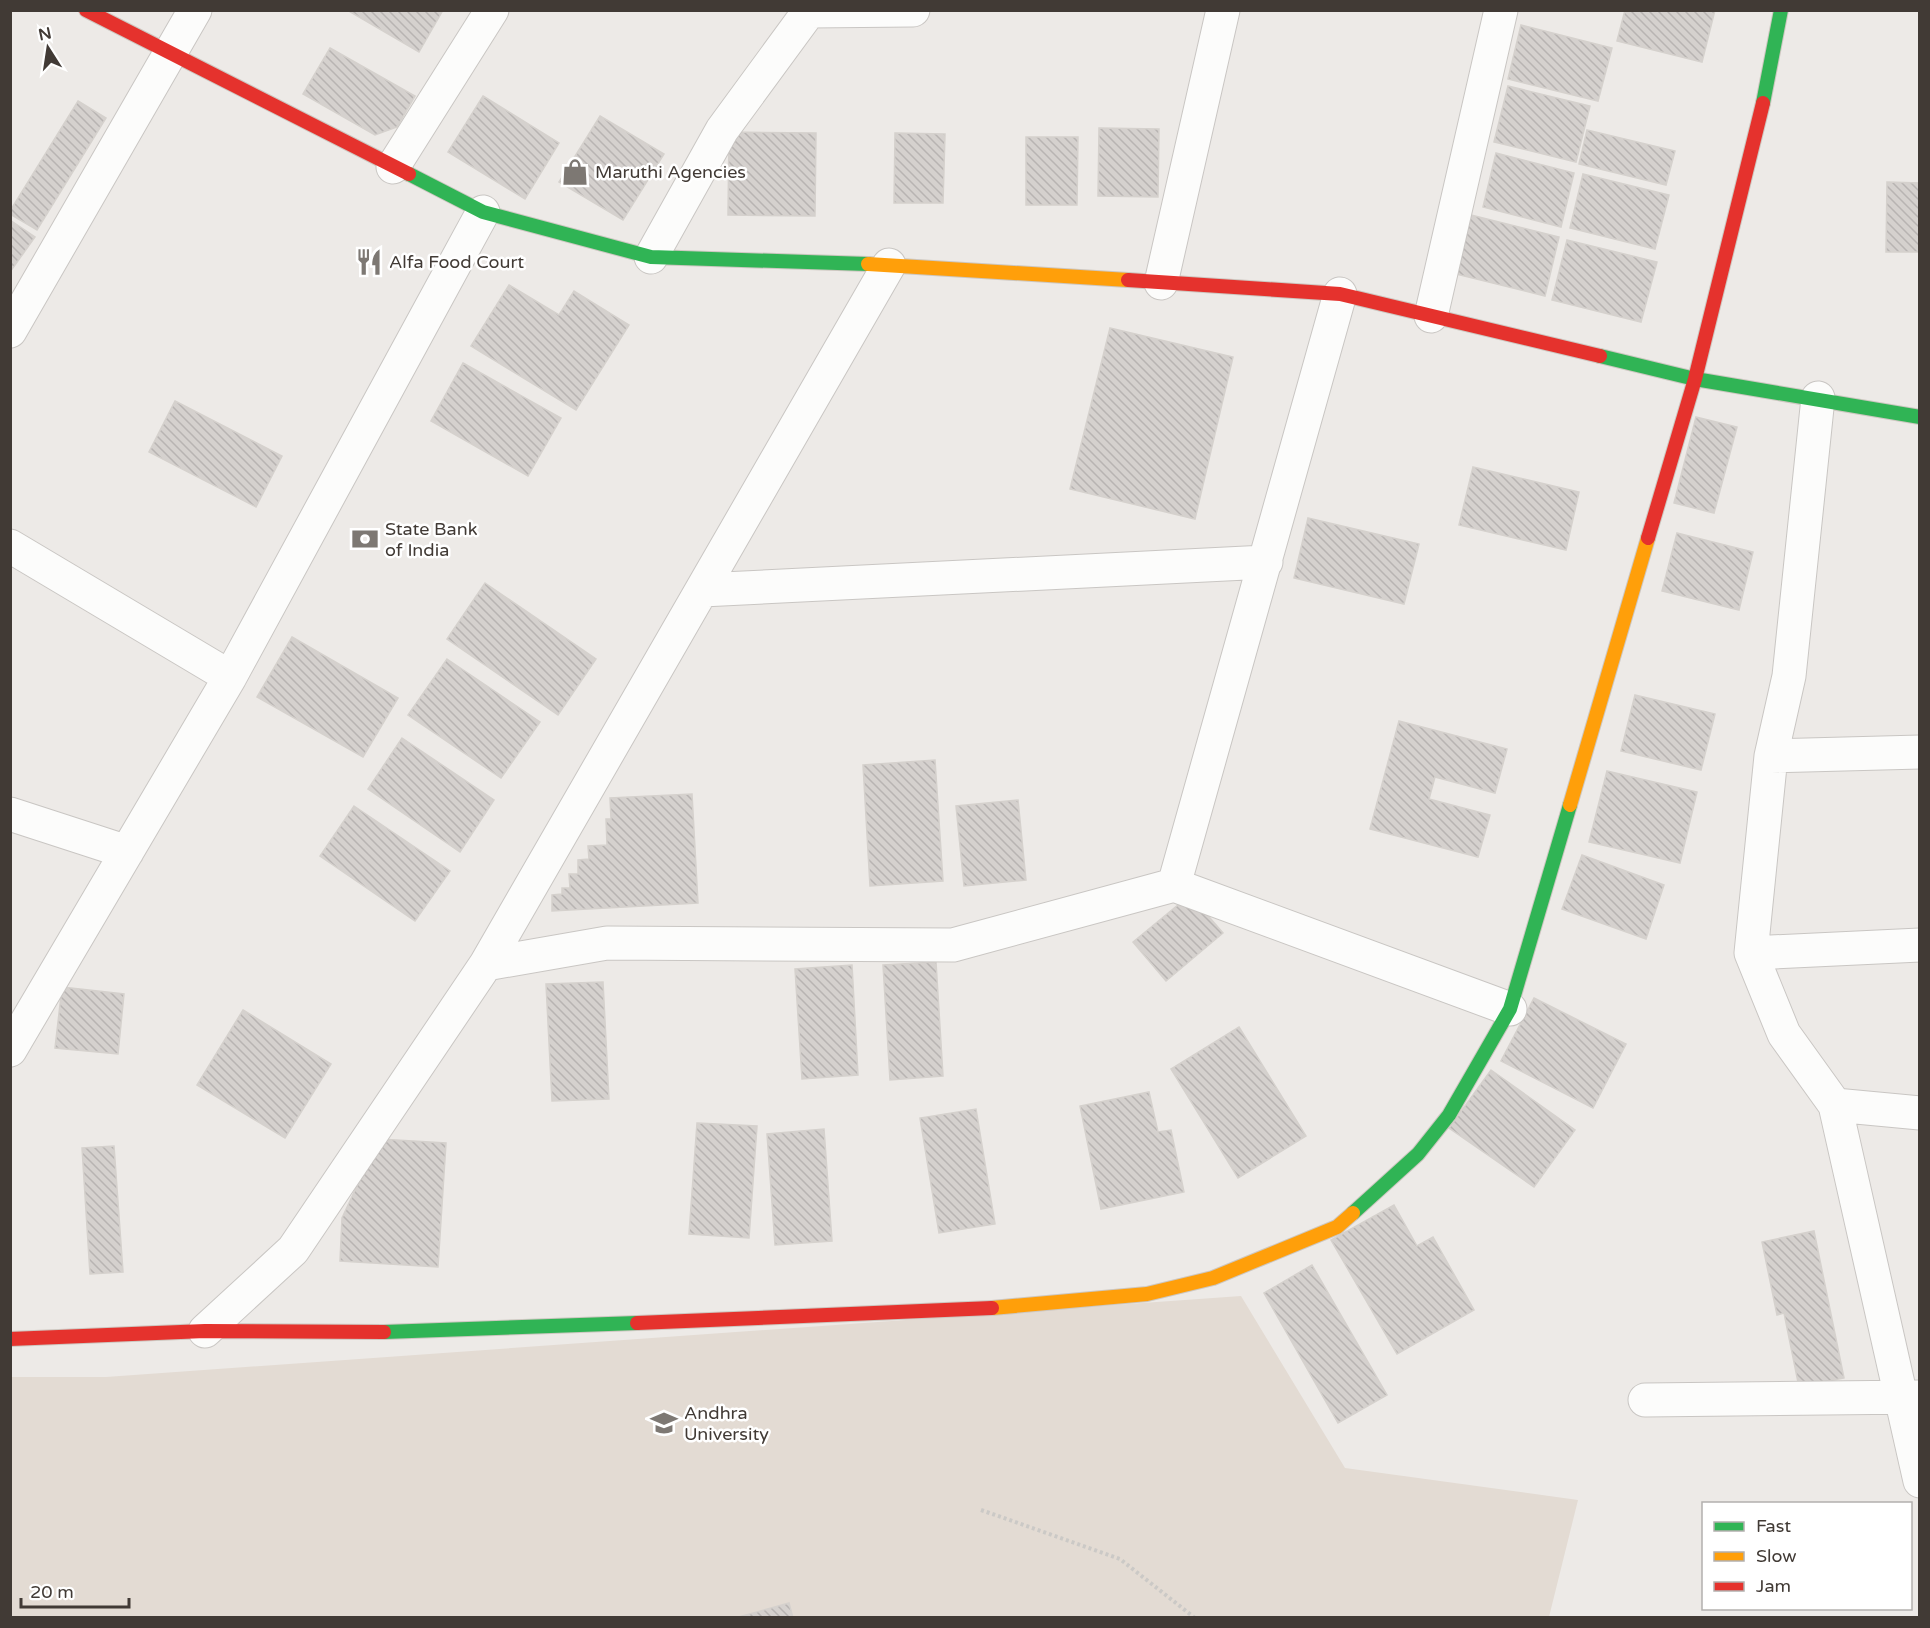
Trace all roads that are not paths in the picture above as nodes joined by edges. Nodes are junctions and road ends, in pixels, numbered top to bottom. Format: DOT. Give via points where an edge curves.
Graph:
graph roads {
  1 [pos="86,10"];
  2 [pos="195,10"];
  3 [pos="492,10"];
  4 [pos="913,10"];
  5 [pos="1223,10"];
  6 [pos="1501,10"];
  7 [pos="1780,10"];
  8 [pos="810,11"];
  9 [pos="169,52"];
  10 [pos="393,167"];
  11 [pos="483,212"];
  12 [pos="651,257"];
  13 [pos="889,265"];
  14 [pos="1161,283"];
  15 [pos="1340,294"];
  16 [pos="1431,316"];
  17 [pos="10,331"];
  18 [pos="1695,379"];
  19 [pos="1818,398"];
  20 [pos="1920,417"];
  21 [pos="10,546"];
  22 [pos="1266,562"];
  23 [pos="702,590"];
  24 [pos="230,677"];
  25 [pos="1920,752"];
  26 [pos="1771,756"];
  27 [pos="10,814"];
  28 [pos="127,852"];
  29 [pos="1174,885"];
  30 [pos="1920,945"];
  31 [pos="1752,953"];
  32 [pos="486,964"];
  33 [pos="1510,1009"];
  34 [pos="10,1050"];
  35 [pos="1835,1106"];
  36 [pos="1920,1113"];
  37 [pos="205,1331"];
  38 [pos="10,1339"];
  39 [pos="1910,1398"];
  40 [pos="1646,1400"];
  41 [pos="1920,1481"];
  1 -- 9 [label="street"];
  2 -- 9 [label="street"];
  3 -- 10 [label="street"];
  4 -- 8 [label="street"];
  5 -- 14 [label="street"];
  6 -- 16 [label="street"];
  7 -- 18 [label="street" via="1764,101"];
  8 -- 12 [label="street" via="722,130"];
  9 -- 10 [label="street"];
  9 -- 17 [label="street"];
  10 -- 11 [label="street"];
  11 -- 12 [label="street"];
  11 -- 24 [label="street"];
  12 -- 13 [label="street"];
  13 -- 14 [label="street"];
  13 -- 23 [label="street"];
  14 -- 15 [label="street"];
  15 -- 16 [label="street"];
  15 -- 22 [label="street"];
  16 -- 18 [label="street"];
  18 -- 19 [label="street"];
  18 -- 33 [label="street"];
  19 -- 20 [label="street"];
  19 -- 26 [label="street" via="1790,676"];
  21 -- 24 [label="street"];
  22 -- 23 [label="street"];
  22 -- 29 [label="street"];
  23 -- 32 [label="street"];
  24 -- 28 [label="street"];
  25 -- 26 [label="street"];
  26 -- 31 [label="street"];
  27 -- 28 [label="street"];
  28 -- 34 [label="street"];
  29 -- 32 [label="street" via="953,945 607,943"];
  29 -- 33 [label="street"];
  30 -- 31 [label="street"];
  31 -- 35 [label="street" via="1784,1034"];
  32 -- 37 [label="street" via="293,1250"];
  33 -- 37 [label="street" via="1449,1115 1384,1188 1337,1227 1213,1278 1148,1294 967,1310 361,1334"];
  35 -- 36 [label="street"];
  35 -- 39 [label="street"];
  37 -- 38 [label="street"];
  39 -- 40 [label="street"];
  39 -- 41 [label="street"];
}
